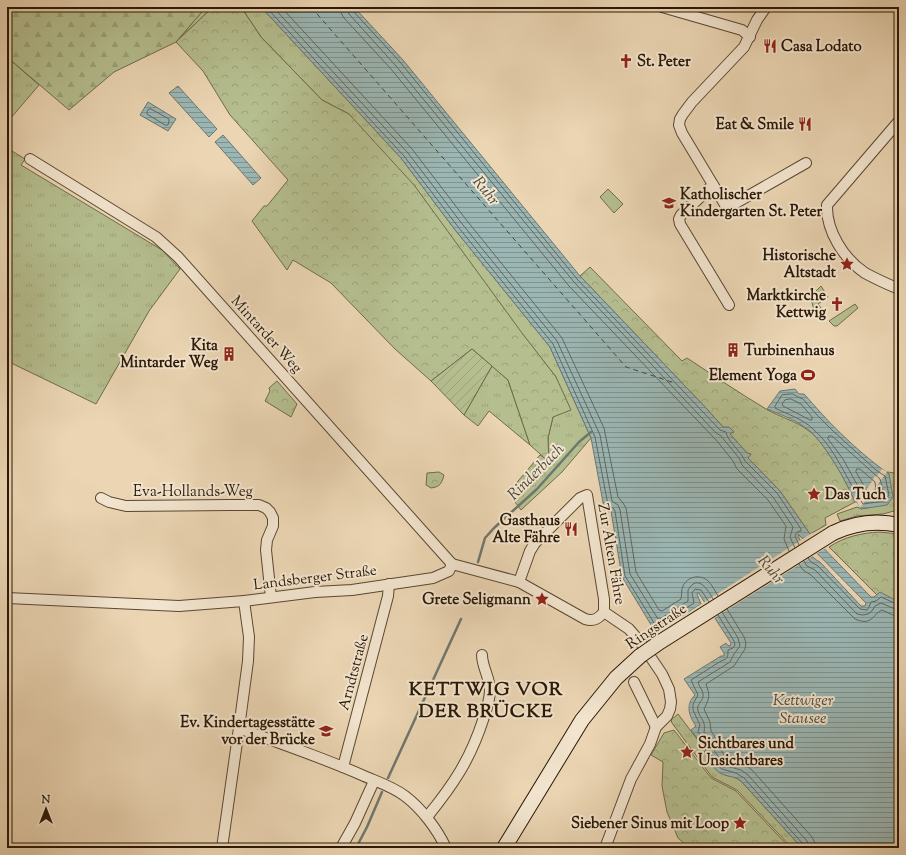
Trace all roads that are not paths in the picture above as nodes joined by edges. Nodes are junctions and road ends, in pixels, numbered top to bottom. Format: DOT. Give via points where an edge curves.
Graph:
graph roads {
  1 [pos="662,7"];
  2 [pos="766,7"];
  3 [pos="750,37"];
  4 [pos="899,121"];
  5 [pos="30,159"];
  6 [pos="806,163"];
  7 [pos="713,185"];
  8 [pos="899,289"];
  9 [pos="729,305"];
  10 [pos="100,498"];
  11 [pos="899,525"];
  12 [pos="452,564"];
  13 [pos="519,582"];
  14 [pos="388,584"];
  15 [pos="7,598"];
  16 [pos="271,598"];
  17 [pos="244,601"];
  18 [pos="604,612"];
  19 [pos="482,655"];
  20 [pos="634,682"];
  21 [pos="239,728"];
  22 [pos="656,728"];
  23 [pos="343,767"];
  24 [pos="382,784"];
  25 [pos="427,817"];
  26 [pos="222,848"];
  27 [pos="341,848"];
  28 [pos="446,848"];
  29 [pos="504,848"];
  30 [pos="605,848"];
  1 -- 3 [label="street" via="742,30"];
  2 -- 3 [label="street"];
  3 -- 7 [label="street" via="744,48 692,102 680,119 682,133"];
  4 -- 8 [label="street" via="827,205 826,213 829,227 850,259 864,272"];
  5 -- 12 [label="street, Mintarder Weg" via="167,246"];
  6 -- 7 [label="street" via="727,208"];
  7 -- 9 [label="street" via="679,219"];
  10 -- 16 [label="street, Eva-Hollands-Weg" via="126,506 259,505 266,508 273,518 266,550"];
  11 -- 29 [label="main road, Ringstraße, bridge" via="883,522 864,523 832,533 640,656 616,678 582,720"];
  12 -- 13 [label="street"];
  12 -- 14 [label="street, Landsberger Straße" via="449,571 433,578"];
  13 -- 18 [label="street" via="585,619 599,618"];
  13 -- 18 [label="street, Zur Alten Fähre" via="535,543 580,498 587,495"];
  14 -- 16 [label="street, Landsberger Straße"];
  14 -- 23 [label="street, Arndtstraße" via="388,596"];
  15 -- 17 [label="street, Landsberger Straße" via="179,606"];
  16 -- 17 [label="street, Landsberger Straße"];
  17 -- 21 [label="street" via="249,636"];
  18 -- 22 [label="street, Zur Alten Fähre" via="629,629 641,643 669,689 670,709"];
  19 -- 25 [label="street" via="489,681 490,698 480,730 464,766"];
  20 -- 22 [label="street"];
  21 -- 23 [label="street"];
  21 -- 26 [label="street"];
  22 -- 30 [label="street, Zur Alten Fähre" via="631,779"];
  23 -- 24 [label="street"];
  24 -- 25 [label="street" via="406,796"];
  24 -- 27 [label="street"];
  25 -- 28 [label="street"];
}
